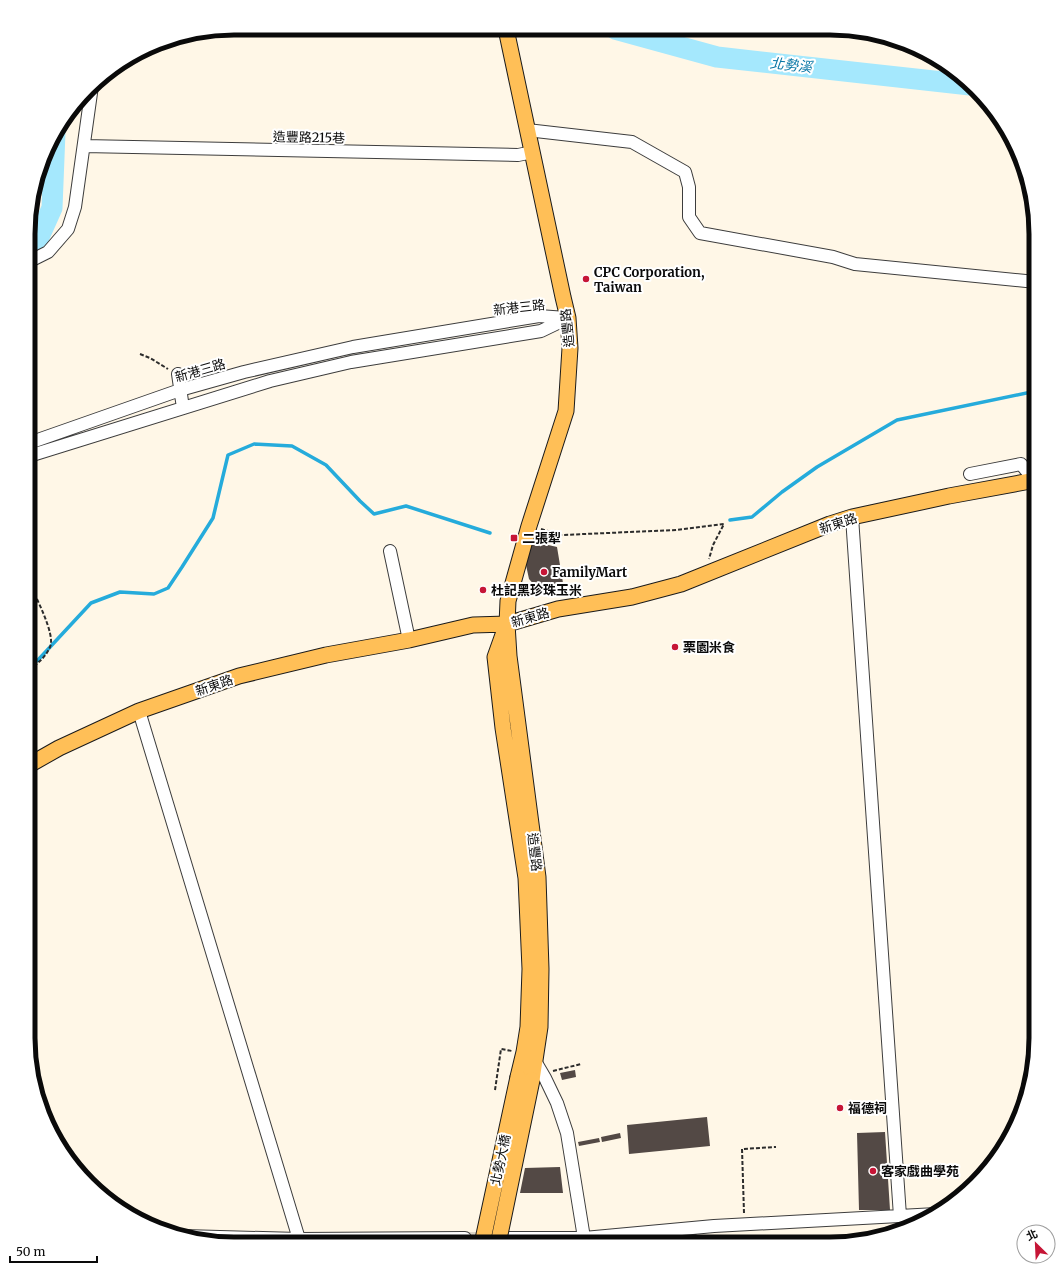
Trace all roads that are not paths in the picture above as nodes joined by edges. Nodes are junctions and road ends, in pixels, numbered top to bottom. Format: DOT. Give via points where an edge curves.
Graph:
graph roads {
  1 [pos="507,35"];
  2 [pos="91,96"];
  3 [pos="527,130"];
  4 [pos="84,146"];
  5 [pos="533,152"];
  6 [pos="35,258"];
  7 [pos="1029,281"];
  8 [pos="568,318"];
  9 [pos="178,374"];
  10 [pos="180,390"];
  11 [pos="182,408"];
  12 [pos="35,441"];
  13 [pos="35,454"];
  14 [pos="1029,473"];
  15 [pos="970,474"];
  16 [pos="1029,481"];
  17 [pos="852,517"];
  18 [pos="390,551"];
  19 [pos="507,624"];
  20 [pos="409,640"];
  21 [pos="139,711"];
  22 [pos="35,762"];
  23 [pos="530,1069"];
  24 [pos="920,1215"];
  25 [pos="900,1216"];
  26 [pos="298,1237"];
  27 [pos="484,1237"];
  28 [pos="503,1237"];
  29 [pos="584,1237"];
  30 [pos="625,1237"];
  1 -- 3 [label="main road, 造豐路"];
  2 -- 4 [label="street"];
  3 -- 5 [label="main road, 造豐路"];
  3 -- 7 [label="street" via="632,142 684,172 688,187 689,217 700,233 855,264"];
  4 -- 5 [label="street, 造豐路215巷" via="518,155"];
  4 -- 6 [label="street" via="75,206 68,229 48,252"];
  5 -- 8 [label="main road, 造豐路"];
  8 -- 10 [label="street, 新港三路" via="539,316 353,347 244,372"];
  8 -- 11 [label="street, 新港三路" via="540,330 351,362 270,380"];
  8 -- 19 [label="main road, 造豐路" via="570,348 566,411 508,601"];
  9 -- 10 [label="street"];
  10 -- 11 [label="street"];
  10 -- 12 [label="street, 新港三路"];
  11 -- 13 [label="street, 新港三路"];
  14 -- 15 [label="street" via="1021,464"];
  16 -- 17 [label="main road, 新東路"];
  17 -- 19 [label="main road, 新東路" via="681,584 632,597 558,609"];
  17 -- 25 [label="street"];
  18 -- 20 [label="street"];
  19 -- 20 [label="main road, 新東路" via="473,625"];
  19 -- 23 [label="main road, 造豐路" via="495,657 526,878 530,969"];
  20 -- 21 [label="main road, 新東路" via="326,655 239,676"];
  21 -- 22 [label="main road, 新東路"];
  21 -- 26 [label="street"];
  23 -- 27 [label="main road, 北勢大橋, bridge"];
  23 -- 28 [label="main road, 北勢大橋, bridge"];
  23 -- 29 [label="street" via="557,1104 567,1133"];
  24 -- 25 [label="street"];
  25 -- 30 [label="street" via="744,1225"];
}
